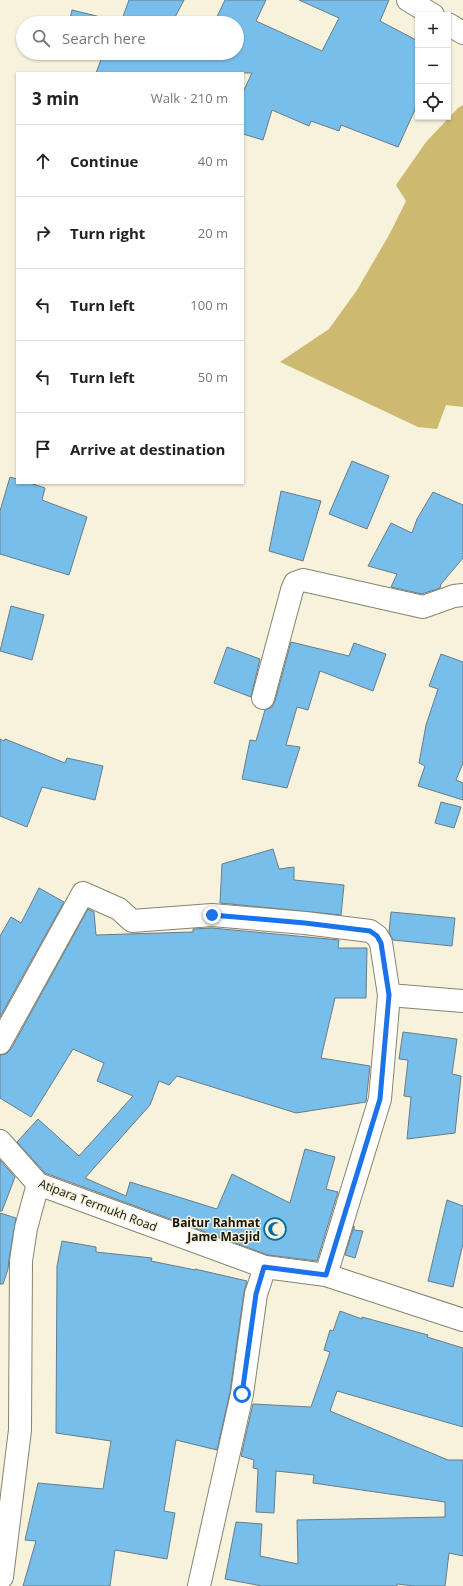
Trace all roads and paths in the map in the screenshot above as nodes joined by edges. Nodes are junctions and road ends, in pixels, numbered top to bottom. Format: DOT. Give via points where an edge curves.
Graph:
graph roads {
  1 [pos="408,0"];
  2 [pos="428,12"];
  3 [pos="451,26"];
  4 [pos="463,33"];
  5 [pos="463,595"];
  6 [pos="263,698"];
  7 [pos="389,995"];
  8 [pos="463,1001"];
  9 [pos="0,1043"];
  10 [pos="0,1141"];
  11 [pos="38,1184"];
  12 [pos="264,1267"];
  13 [pos="326,1275"];
  14 [pos="463,1320"];
  15 [pos="2,1577"];
  16 [pos="202,1585"];
  1 -- 2 [label="street"];
  3 -- 4 [label="street"];
  5 -- 6 [label="street" via="423,607 303,580 295,583"];
  7 -- 8 [label="street"];
  7 -- 9 [label="street" via="381,943 370,931 212,915 132,921 119,909 83,893"];
  7 -- 13 [label="street" via="380,1099"];
  10 -- 11 [label="street, Atipara Termukh Road"];
  11 -- 12 [label="street, Atipara Termukh Road"];
  11 -- 15 [label="street" via="26,1228 21,1260 20,1430"];
  12 -- 13 [label="street, Atipara Termukh Road"];
  12 -- 16 [label="street" via="256,1294 242,1394"];
  13 -- 14 [label="street, Atipara Termukh Road"];
}
